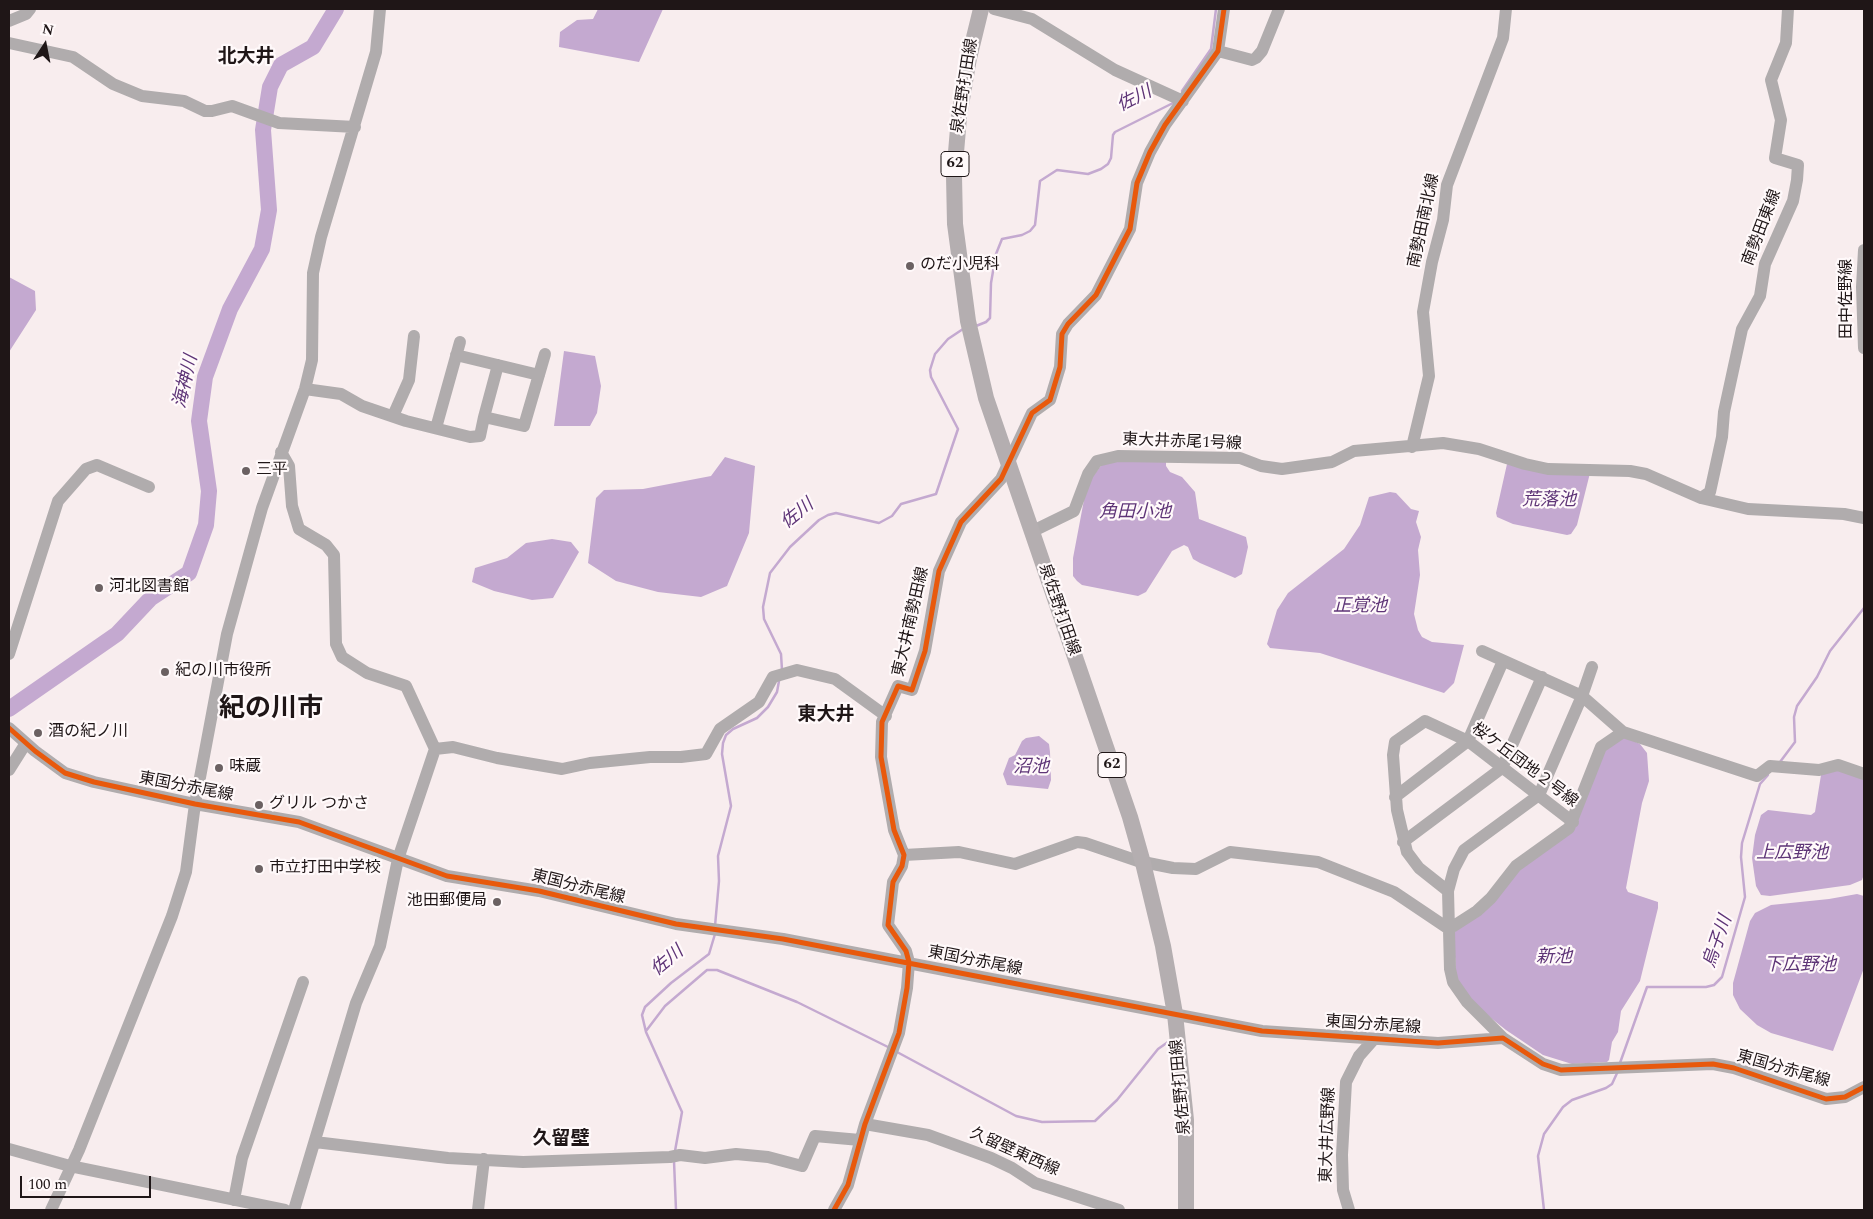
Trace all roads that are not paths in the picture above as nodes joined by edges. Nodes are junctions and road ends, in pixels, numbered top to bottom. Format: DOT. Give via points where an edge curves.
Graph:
graph roads {
  1 [pos="30,9"];
  2 [pos="380,9"];
  3 [pos="981,9"];
  4 [pos="994,9"];
  5 [pos="1224,9"];
  6 [pos="1279,9"];
  7 [pos="1506,9"];
  8 [pos="1788,9"];
  9 [pos="9,19"];
  10 [pos="9,43"];
  11 [pos="1218,51"];
  12 [pos="1178,99"];
  13 [pos="355,127"];
  14 [pos="1864,250"];
  15 [pos="414,336"];
  16 [pos="460,342"];
  17 [pos="1864,348"];
  18 [pos="545,354"];
  19 [pos="456,355"];
  20 [pos="498,365"];
  21 [pos="539,375"];
  22 [pos="305,389"];
  23 [pos="393,416"];
  24 [pos="484,417"];
  25 [pos="436,428"];
  26 [pos="1412,446"];
  27 [pos="281,452"];
  28 [pos="1008,461"];
  29 [pos="149,487"];
  30 [pos="1701,498"];
  31 [pos="1864,518"];
  32 [pos="1031,532"];
  33 [pos="1482,651"];
  34 [pos="9,654"];
  35 [pos="1504,661"];
  36 [pos="1592,667"];
  37 [pos="1542,677"];
  38 [pos="1582,696"];
  39 [pos="886,716"];
  40 [pos="9,728"];
  41 [pos="1623,732"];
  42 [pos="1468,741"];
  43 [pos="26,743"];
  44 [pos="435,748"];
  45 [pos="1502,768"];
  46 [pos="9,770"];
  47 [pos="1864,774"];
  48 [pos="1539,795"];
  49 [pos="1396,797"];
  50 [pos="195,804"];
  51 [pos="1573,822"];
  52 [pos="1403,842"];
  53 [pos="904,855"];
  54 [pos="398,859"];
  55 [pos="1144,863"];
  56 [pos="1448,891"];
  57 [pos="1449,929"];
  58 [pos="909,962"];
  59 [pos="303,982"];
  60 [pos="1175,1014"];
  61 [pos="1503,1038"];
  62 [pos="1374,1039"];
  63 [pos="1864,1087"];
  64 [pos="865,1124"];
  65 [pos="860,1140"];
  66 [pos="315,1142"];
  67 [pos="9,1149"];
  68 [pos="484,1159"];
  69 [pos="70,1166"];
  70 [pos="234,1200"];
  71 [pos="51,1210"];
  72 [pos="285,1210"];
  73 [pos="294,1210"];
  74 [pos="478,1210"];
  75 [pos="834,1210"];
  76 [pos="1119,1210"];
  77 [pos="1186,1210"];
  78 [pos="1349,1210"];
  1 -- 9 [label="street" via="26,14"];
  2 -- 13 [label="street" via="376,52"];
  3 -- 28 [label="main road, 泉佐野打田線 / 62" via="959,117 954,176 955,224 969,328 986,398"];
  4 -- 12 [label="street" via="1032,19 1114,70"];
  5 -- 11 [label="street, 東大井南勢田線"];
  6 -- 11 [label="street" via="1256,58 1252,60"];
  7 -- 26 [label="street, 南勢田南北線" via="1503,38 1447,185 1443,220 1423,312 1429,376"];
  8 -- 30 [label="street, 南勢田東線" via="1786,43 1771,80 1781,120 1775,158 1798,165 1798,180 1793,201 1765,264 1760,296 1742,329 1710,492"];
  10 -- 13 [label="street" via="73,57 113,84 142,96 184,102 212,111 232,106 273,122"];
  11 -- 12 [label="street, 東大井南勢田線"];
  12 -- 28 [label="street, 東大井南勢田線" via="1137,183 1130,229 1096,295 1062,334 1060,367 1050,400 1032,413"];
  13 -- 22 [label="street" via="313,273 312,360"];
  14 -- 17 [label="street, 田中佐野線"];
  15 -- 23 [label="street" via="409,380"];
  16 -- 19 [label="street"];
  18 -- 21 [label="street"];
  19 -- 20 [label="street"];
  19 -- 25 [label="street"];
  20 -- 21 [label="street"];
  20 -- 24 [label="street"];
  21 -- 24 [label="street" via="524,426"];
  22 -- 23 [label="street" via="341,394 362,406"];
  22 -- 27 [label="street"];
  23 -- 25 [label="street"];
  24 -- 25 [label="street" via="480,436 470,437"];
  26 -- 30 [label="street, 東大井赤尾1号線" via="1443,443 1461,446 1548,469 1630,471 1646,474"];
  26 -- 32 [label="street, 東大井赤尾1号線" via="1354,451 1332,462 1282,469 1240,458 1118,456 1097,461 1088,474 1074,511"];
  27 -- 44 [label="street" via="290,466 292,506 300,529 334,555 336,644 342,657 367,673 406,686"];
  27 -- 50 [label="street" via="227,634"];
  28 -- 32 [label="main road, 泉佐野打田線 / 62"];
  28 -- 39 [label="street, 東大井南勢田線" via="1001,479 961,522 939,572 925,651 912,690 898,686"];
  29 -- 34 [label="street" via="97,465 86,469 58,501"];
  30 -- 31 [label="street, 東大井赤尾1号線" via="1748,509"];
  32 -- 55 [label="main road, 泉佐野打田線 / 62"];
  33 -- 35 [label="street"];
  35 -- 37 [label="street"];
  35 -- 42 [label="street"];
  36 -- 38 [label="street"];
  37 -- 38 [label="street"];
  37 -- 45 [label="street"];
  38 -- 41 [label="street"];
  38 -- 48 [label="street"];
  39 -- 44 [label="street" via="835,679 797,670 781,673 759,702 720,729 706,754 681,758 650,756 562,769 497,758 453,746"];
  39 -- 53 [label="street, 東大井南勢田線" via="882,722 881,757 894,830"];
  40 -- 43 [label="street, 東国分赤尾線"];
  41 -- 47 [label="street" via="1757,776 1776,767 1819,770 1838,764"];
  41 -- 51 [label="street" via="1600,747"];
  42 -- 45 [label="street, 桜ケ丘団地２号線"];
  42 -- 49 [label="street"];
  42 -- 49 [label="street, 桜ケ丘団地２号線" via="1426,721 1395,742"];
  43 -- 46 [label="street"];
  43 -- 50 [label="street, 東国分赤尾線" via="65,773"];
  44 -- 54 [label="street"];
  45 -- 48 [label="street, 桜ケ丘団地２号線"];
  45 -- 52 [label="street"];
  48 -- 51 [label="street, 桜ケ丘団地２号線"];
  48 -- 56 [label="street" via="1464,850 1454,868"];
  49 -- 52 [label="street, 桜ケ丘団地２号線"];
  50 -- 54 [label="street, 東国分赤尾線" via="299,822"];
  50 -- 69 [label="street" via="180,894"];
  51 -- 57 [label="street" via="1516,866 1478,911"];
  52 -- 56 [label="street, 桜ケ丘団地２号線" via="1419,868"];
  53 -- 55 [label="street" via="959,852 1015,864 1077,842"];
  53 -- 58 [label="street" via="894,882 888,925 906,951"];
  54 -- 58 [label="street, 東国分赤尾線" via="447,876 539,891 650,919"];
  54 -- 66 [label="street" via="380,946 356,1003"];
  55 -- 57 [label="street" via="1196,869 1230,852 1318,862 1394,892"];
  55 -- 60 [label="main road, 泉佐野打田線 / 62"];
  56 -- 57 [label="street"];
  57 -- 61 [label="street" via="1453,982 1467,1002"];
  58 -- 60 [label="street, 東国分赤尾線"];
  58 -- 64 [label="street" via="899,1033"];
  59 -- 70 [label="street" via="242,1158"];
  60 -- 62 [label="street, 東国分赤尾線" via="1262,1031"];
  60 -- 77 [label="main road, 泉佐野打田線 / 62" via="1186,1120"];
  61 -- 62 [label="street, 東国分赤尾線" via="1438,1043"];
  61 -- 63 [label="street, 東国分赤尾線" via="1543,1064 1560,1070 1713,1064 1826,1099 1845,1096"];
  62 -- 78 [label="street, 東大井広野線" via="1359,1056 1346,1082 1342,1155 1343,1190"];
  64 -- 65 [label="street"];
  64 -- 76 [label="street, 久留壁東西線" via="928,1135 991,1158 1035,1183"];
  65 -- 68 [label="street" via="816,1136 802,1166 768,1157 736,1154 705,1158 675,1156 523,1162"];
  65 -- 75 [label="street" via="848,1185"];
  66 -- 68 [label="street" via="413,1155"];
  66 -- 73 [label="street"];
  67 -- 69 [label="street"];
  68 -- 74 [label="street"];
  69 -- 70 [label="street"];
  69 -- 71 [label="street"];
  70 -- 72 [label="street"];
}
